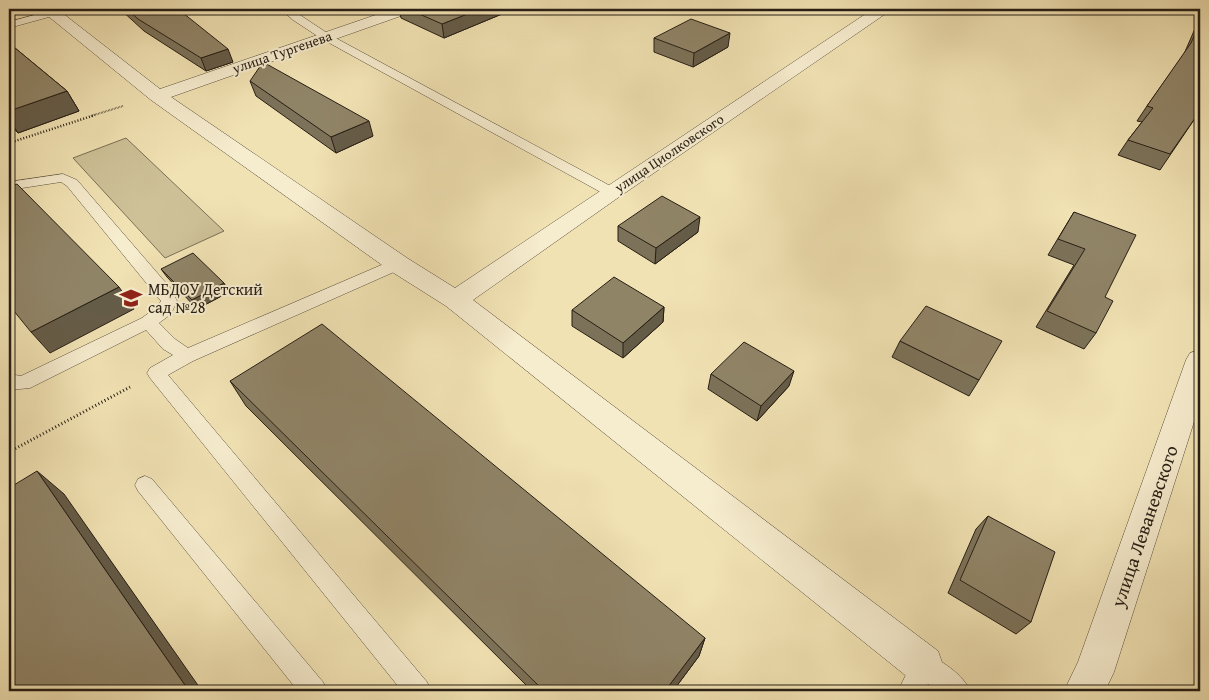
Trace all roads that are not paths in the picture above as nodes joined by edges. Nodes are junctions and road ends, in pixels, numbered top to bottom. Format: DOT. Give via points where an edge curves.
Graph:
graph roads {
  1 [pos="286,9"];
  2 [pos="407,9"];
  3 [pos="883,9"];
  4 [pos="54,11"];
  5 [pos="9,25"];
  6 [pos="326,37"];
  7 [pos="157,96"];
  8 [pos="63,178"];
  9 [pos="9,186"];
  10 [pos="611,192"];
  11 [pos="9,198"];
  12 [pos="398,264"];
  13 [pos="455,300"];
  14 [pos="148,322"];
  15 [pos="187,356"];
  16 [pos="1200,360"];
  17 [pos="9,380"];
  18 [pos="145,485"];
  19 [pos="924,666"];
  20 [pos="314,691"];
  21 [pos="418,691"];
  22 [pos="911,691"];
  23 [pos="957,691"];
  24 [pos="1084,691"];
  1 -- 6 [label="lane"];
  2 -- 6 [label="street, улица Тургенева"];
  3 -- 10 [label="street, улица Циолковского"];
  4 -- 5 [label="lane"];
  4 -- 7 [label="street"];
  6 -- 7 [label="street, улица Тургенева"];
  6 -- 10 [label="lane"];
  7 -- 12 [label="street"];
  8 -- 9 [label="lane"];
  8 -- 11 [label="lane"];
  8 -- 14 [label="lane" via="72,183 166,294 169,301 164,310"];
  10 -- 13 [label="street, улица Циолковского"];
  12 -- 13 [label="street"];
  12 -- 15 [label="lane"];
  13 -- 19 [label="street"];
  14 -- 15 [label="lane" via="169,344"];
  14 -- 17 [label="lane" via="24,384 11,384"];
  15 -- 21 [label="lane" via="156,373"];
  16 -- 24 [label="street, улица Леваневского" via="1097,663"];
  18 -- 20 [label="lane"];
  19 -- 22 [label="lane"];
  19 -- 23 [label="lane"];
}
